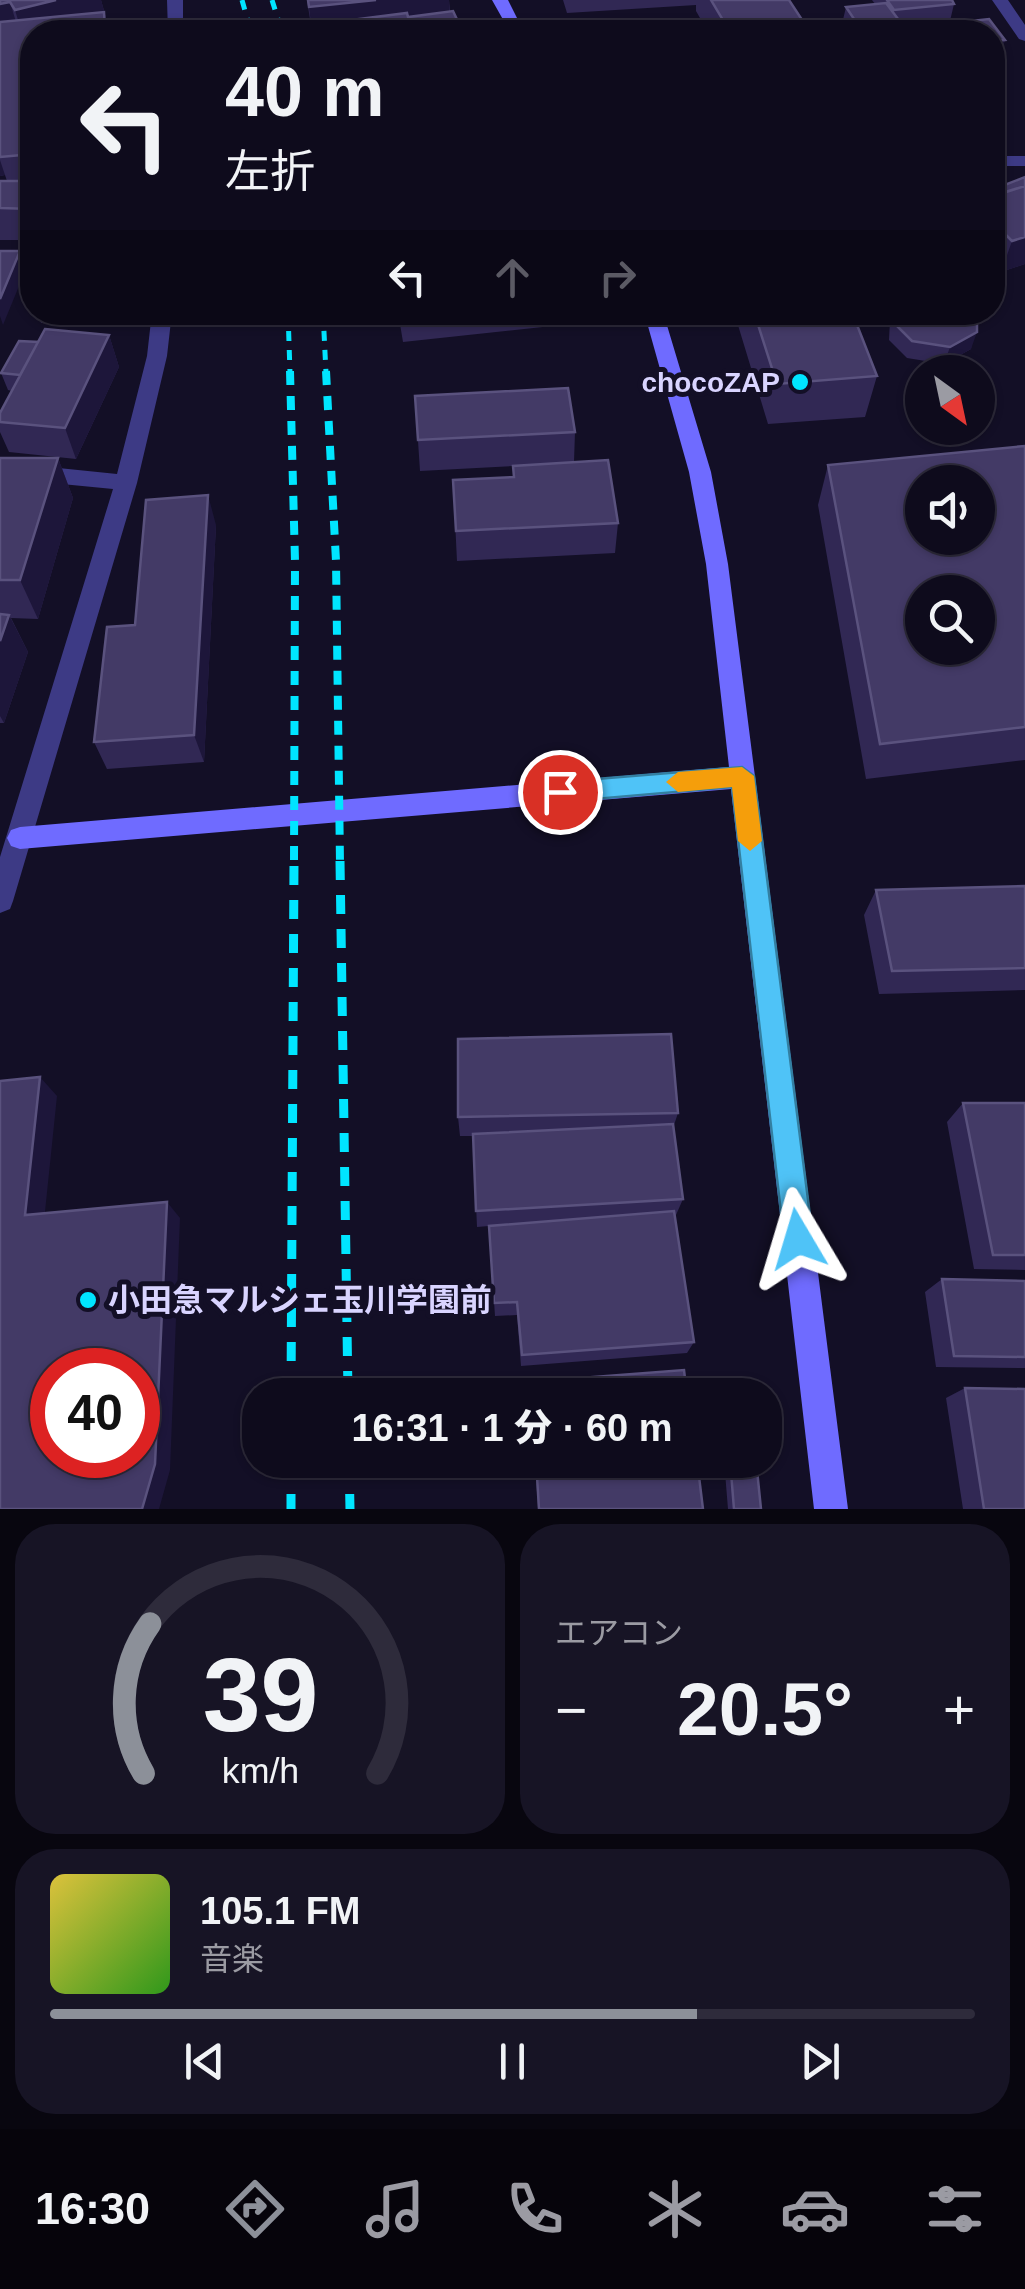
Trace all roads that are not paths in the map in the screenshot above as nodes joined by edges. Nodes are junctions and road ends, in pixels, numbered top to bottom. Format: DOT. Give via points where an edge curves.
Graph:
graph roads {
  1 [pos="1000,0"];
  2 [pos="1025,36"];
  3 [pos="161,325"];
  4 [pos="657,325"];
  5 [pos="0,470"];
  6 [pos="126,484"];
  7 [pos="742,776"];
  8 [pos="20,838"];
  9 [pos="0,901"];
  10 [pos="832,1509"];
  1 -- 2 [label="street"];
  3 -- 6 [label="street"];
  4 -- 7 [label="street" via="700,472"];
  5 -- 6 [label="street"];
  6 -- 8 [label="street"];
  7 -- 8 [label="street"];
  7 -- 10 [label="street"];
  8 -- 9 [label="street"];
}
